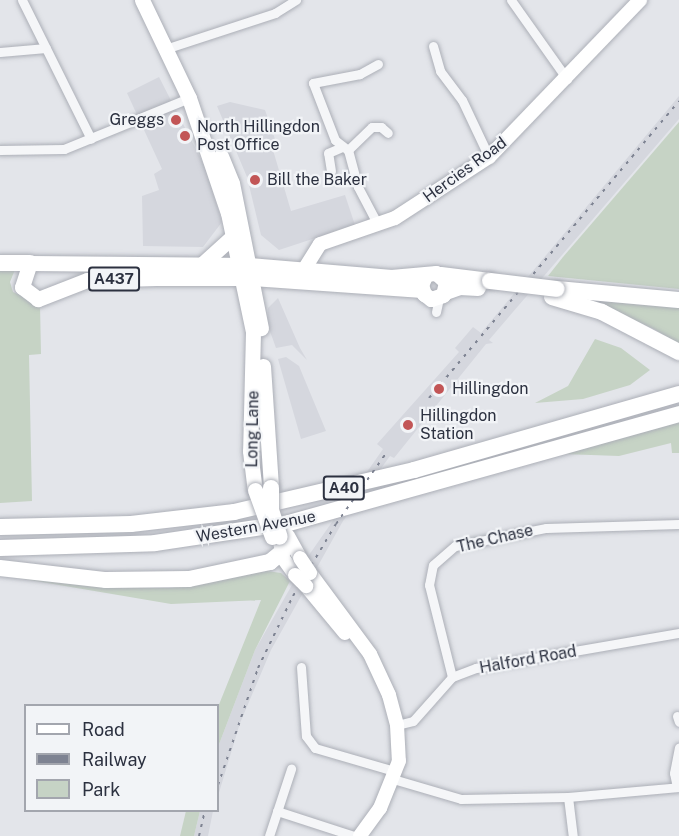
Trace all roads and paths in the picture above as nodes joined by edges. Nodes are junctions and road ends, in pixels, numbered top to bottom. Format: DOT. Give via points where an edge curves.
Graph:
graph roads {
  1 [pos="22,0"];
  2 [pos="142,0"];
  3 [pos="296,0"];
  4 [pos="511,0"];
  5 [pos="640,0"];
  6 [pos="433,46"];
  7 [pos="46,48"];
  8 [pos="165,50"];
  9 [pos="0,52"];
  10 [pos="378,64"];
  11 [pos="567,79"];
  12 [pos="189,98"];
  13 [pos="388,133"];
  14 [pos="91,139"];
  15 [pos="345,149"];
  16 [pos="0,150"];
  17 [pos="489,157"];
  18 [pos="331,171"];
  19 [pos="378,225"];
  20 [pos="232,237"];
  21 [pos="316,251"];
  22 [pos="0,263"];
  23 [pos="30,263"];
  24 [pos="201,265"];
  25 [pos="305,268"];
  26 [pos="322,269"];
  27 [pos="244,272"];
  28 [pos="283,283"];
  29 [pos="554,293"];
  30 [pos="433,294"];
  31 [pos="679,300"];
  32 [pos="257,305"];
  33 [pos="679,352"];
  34 [pos="679,394"];
  35 [pos="679,414"];
  36 [pos="263,489"];
  37 [pos="679,524"];
  38 [pos="0,527"];
  39 [pos="280,537"];
  40 [pos="0,548"];
  41 [pos="280,554"];
  42 [pos="0,568"];
  43 [pos="309,581"];
  44 [pos="679,633"];
  45 [pos="301,667"];
  46 [pos="452,677"];
  47 [pos="397,725"];
  48 [pos="679,747"];
  49 [pos="291,769"];
  50 [pos="394,771"];
  51 [pos="678,787"];
  52 [pos="568,797"];
  53 [pos="277,811"];
  54 [pos="269,836"];
  55 [pos="354,836"];
  56 [pos="360,836"];
  57 [pos="573,836"];
  1 -- 7 [label="street"];
  2 -- 8 [label="main road, Long Lane"];
  3 -- 8 [label="street" via="275,13"];
  4 -- 11 [label="street"];
  5 -- 11 [label="main road, Hercies Road"];
  6 -- 17 [label="street" via="440,71 462,100"];
  7 -- 9 [label="street"];
  7 -- 14 [label="street"];
  8 -- 12 [label="main road, Long Lane"];
  10 -- 15 [label="street" via="360,74 313,82 335,140"];
  11 -- 17 [label="main road, Hercies Road"];
  12 -- 14 [label="street"];
  12 -- 20 [label="main road, Long Lane" via="214,163"];
  12 -- 27 [label="main road, Long Lane" via="210,130 232,183"];
  13 -- 15 [label="street" via="372,128"];
  14 -- 16 [label="street" via="64,149"];
  15 -- 18 [label="street" via="327,153"];
  15 -- 19 [label="street" via="358,187"];
  17 -- 19 [label="main road, Hercies Road" via="402,214"];
  19 -- 21 [label="main road, Hercies Road" via="326,242"];
  20 -- 24 [label="main road"];
  20 -- 27 [label="main road, Long Lane"];
  21 -- 25 [label="main road, Hercies Road"];
  21 -- 26 [label="main road"];
  22 -- 23 [label="highway"];
  23 -- 24 [label="main road, A437"];
  23 -- 27 [label="main road, A437" via="22,287 25,293 38,298 87,280"];
  24 -- 27 [label="main road, A437"];
  25 -- 26 [label="main road, A437"];
  25 -- 27 [label="main road, A437"];
  26 -- 30 [label="main road, A437" via="392,277"];
  27 -- 28 [label="main road"];
  27 -- 32 [label="main road, Long Lane"];
  27 -- 36 [label="main road, Long Lane" via="253,332 249,451"];
  28 -- 30 [label="main road"];
  28 -- 32 [label="main road"];
  29 -- 30 [label="highway" via="489,285"];
  29 -- 31 [label="highway"];
  29 -- 33 [label="highway" via="603,312"];
  32 -- 36 [label="main road, Long Lane"];
  34 -- 38 [label="highway, Western Avenue / A40" via="414,470 234,512 131,524"];
  35 -- 40 [label="highway, Western Avenue / A40" via="289,523 155,543"];
  36 -- 39 [label="highway, bridge"];
  37 -- 46 [label="street, The Chase" via="546,528 455,546 433,565 429,585"];
  39 -- 41 [label="highway"];
  39 -- 43 [label="main road, bridge" via="300,558"];
  41 -- 42 [label="highway" via="270,562 215,576 169,581 106,580"];
  41 -- 43 [label="main road, bridge" via="292,571"];
  43 -- 47 [label="main road" via="370,654 389,695"];
  43 -- 50 [label="main road" via="373,678 386,715"];
  44 -- 46 [label="street, Halford Road" via="476,668"];
  45 -- 50 [label="street" via="306,736 315,748"];
  46 -- 47 [label="street, Halford Road" via="417,717"];
  47 -- 50 [label="main road" via="399,761"];
  48 -- 51 [label="street" via="674,773"];
  49 -- 53 [label="street"];
  50 -- 52 [label="street" via="461,799"];
  50 -- 56 [label="main road"];
  51 -- 52 [label="street"];
  52 -- 57 [label="street"];
  53 -- 54 [label="street"];
  53 -- 55 [label="street"];
}
